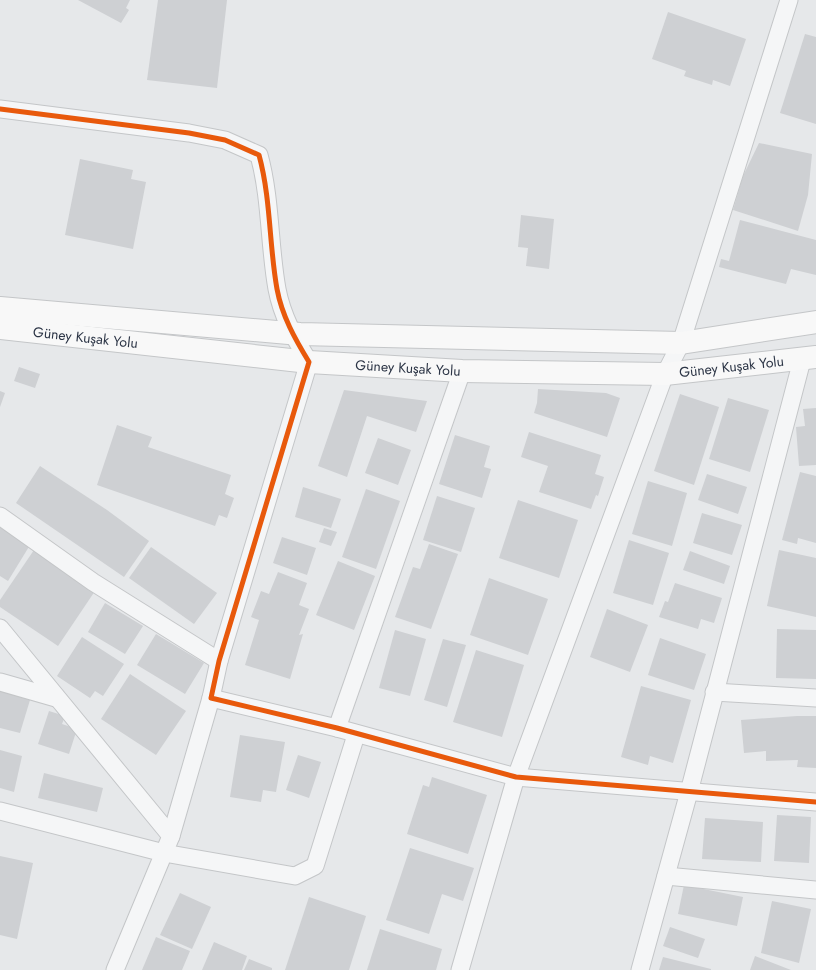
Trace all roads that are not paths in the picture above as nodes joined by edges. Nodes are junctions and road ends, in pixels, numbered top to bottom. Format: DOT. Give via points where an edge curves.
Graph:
graph roads {
  1 [pos="789,0"];
  2 [pos="0,109"];
  3 [pos="0,308"];
  4 [pos="816,322"];
  5 [pos="0,328"];
  6 [pos="291,333"];
  7 [pos="681,343"];
  8 [pos="809,359"];
  9 [pos="309,362"];
  10 [pos="462,371"];
  11 [pos="665,374"];
  12 [pos="0,516"];
  13 [pos="0,628"];
  14 [pos="219,661"];
  15 [pos="0,682"];
  16 [pos="714,692"];
  17 [pos="56,698"];
  18 [pos="211,698"];
  19 [pos="816,698"];
  20 [pos="338,728"];
  21 [pos="356,735"];
  22 [pos="516,777"];
  23 [pos="689,792"];
  24 [pos="816,802"];
  25 [pos="0,811"];
  26 [pos="171,836"];
  27 [pos="164,853"];
  28 [pos="666,876"];
  29 [pos="816,890"];
  30 [pos="115,970"];
  31 [pos="460,970"];
  32 [pos="640,970"];
  1 -- 7 [label="street"];
  2 -- 6 [label="street" via="189,133 225,140 259,155 265,177 277,290"];
  3 -- 6 [label="main road, Güney Kuşak Yolu"];
  4 -- 7 [label="main road, Güney Kuşak Yolu"];
  5 -- 9 [label="main road, Güney Kuşak Yolu"];
  6 -- 7 [label="main road, Güney Kuşak Yolu"];
  6 -- 9 [label="street"];
  7 -- 11 [label="street"];
  8 -- 11 [label="main road, Güney Kuşak Yolu"];
  8 -- 16 [label="street"];
  9 -- 10 [label="main road, Güney Kuşak Yolu"];
  9 -- 14 [label="street"];
  10 -- 11 [label="main road, Güney Kuşak Yolu"];
  10 -- 20 [label="street"];
  11 -- 22 [label="street"];
  12 -- 14 [label="street" via="93,582"];
  13 -- 17 [label="street"];
  14 -- 18 [label="street"];
  15 -- 17 [label="street"];
  16 -- 19 [label="street"];
  16 -- 23 [label="street"];
  17 -- 26 [label="street"];
  18 -- 20 [label="street"];
  18 -- 26 [label="street"];
  20 -- 21 [label="street"];
  21 -- 22 [label="street"];
  21 -- 27 [label="street" via="315,866 295,876"];
  22 -- 23 [label="street"];
  22 -- 31 [label="street"];
  23 -- 24 [label="street"];
  23 -- 28 [label="street"];
  25 -- 27 [label="street"];
  26 -- 27 [label="street"];
  27 -- 30 [label="street"];
  28 -- 29 [label="street"];
  28 -- 32 [label="street"];
}
